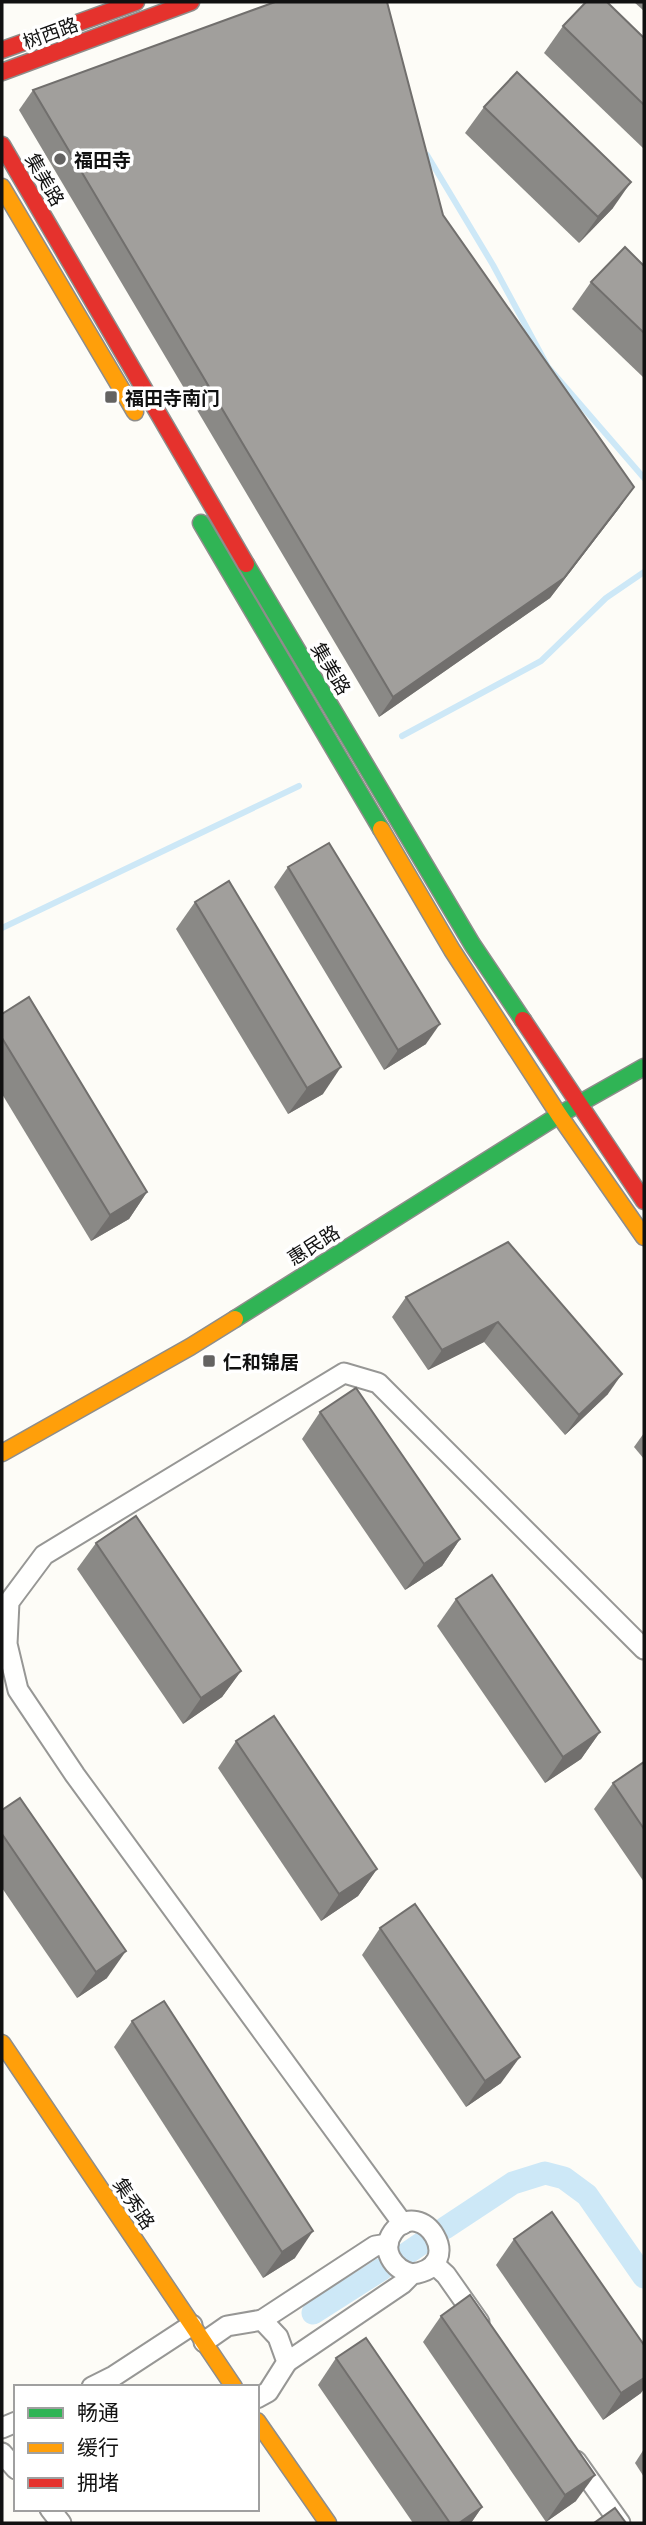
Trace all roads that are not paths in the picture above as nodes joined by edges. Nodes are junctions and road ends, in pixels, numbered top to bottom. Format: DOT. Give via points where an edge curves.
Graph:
graph roads {
  1 [pos="136,2"];
  2 [pos="191,2"];
  3 [pos="2,50"];
  4 [pos="2,72"];
  5 [pos="2,145"];
  6 [pos="2,187"];
  7 [pos="146,430"];
  8 [pos="194,513"];
  9 [pos="644,1068"];
  10 [pos="578,1106"];
  11 [pos="559,1115"];
  12 [pos="644,1201"];
  13 [pos="644,1237"];
  14 [pos="2,1452"];
  15 [pos="644,1649"];
  16 [pos="2,2043"];
  17 [pos="403,2224"];
  18 [pos="388,2244"];
  19 [pos="434,2264"];
  20 [pos="412,2274"];
  21 [pos="262,2320"];
  22 [pos="192,2325"];
  23 [pos="204,2342"];
  24 [pos="493,2343"];
  25 [pos="288,2362"];
  26 [pos="96,2385"];
  27 [pos="233,2385"];
  28 [pos="259,2397"];
  29 [pos="259,2424"];
  30 [pos="564,2444"];
  31 [pos="2,2454"];
  32 [pos="14,2467"];
  33 [pos="328,2523"];
  34 [pos="620,2523"];
  1 -- 3 [label="main road, 树西路"];
  2 -- 4 [label="main road, 树西路"];
  5 -- 10 [label="main road, 集美路" via="472,944"];
  6 -- 7 [label="main road"];
  8 -- 11 [label="main road, 集美路" via="452,950"];
  9 -- 10 [label="main road, 惠民路"];
  10 -- 11 [label="main road, 惠民路"];
  10 -- 12 [label="main road, 集美路"];
  11 -- 13 [label="main road, 集美路"];
  11 -- 14 [label="main road, 惠民路" via="190,1347"];
  15 -- 17 [label="street" via="378,1382 344,1373 44,1555 9,1602 7,1644 18,1690"];
  16 -- 22 [label="main road, 集秀路"];
  17 -- 18 [label="street"];
  17 -- 19 [label="street" via="420,2223 434,2232 439,2248"];
  18 -- 20 [label="street" via="396,2267"];
  18 -- 21 [label="street" via="374,2246"];
  19 -- 20 [label="street"];
  19 -- 24 [label="street"];
  20 -- 25 [label="street"];
  21 -- 23 [label="street" via="227,2326"];
  21 -- 25 [label="street" via="278,2337"];
  22 -- 23 [label="main road, 集秀路"];
  22 -- 26 [label="street"];
  23 -- 27 [label="main road, 集秀路"];
  25 -- 28 [label="street" via="268,2392"];
  29 -- 33 [label="main road"];
  30 -- 34 [label="street"];
  31 -- 32 [label="street"];
}
